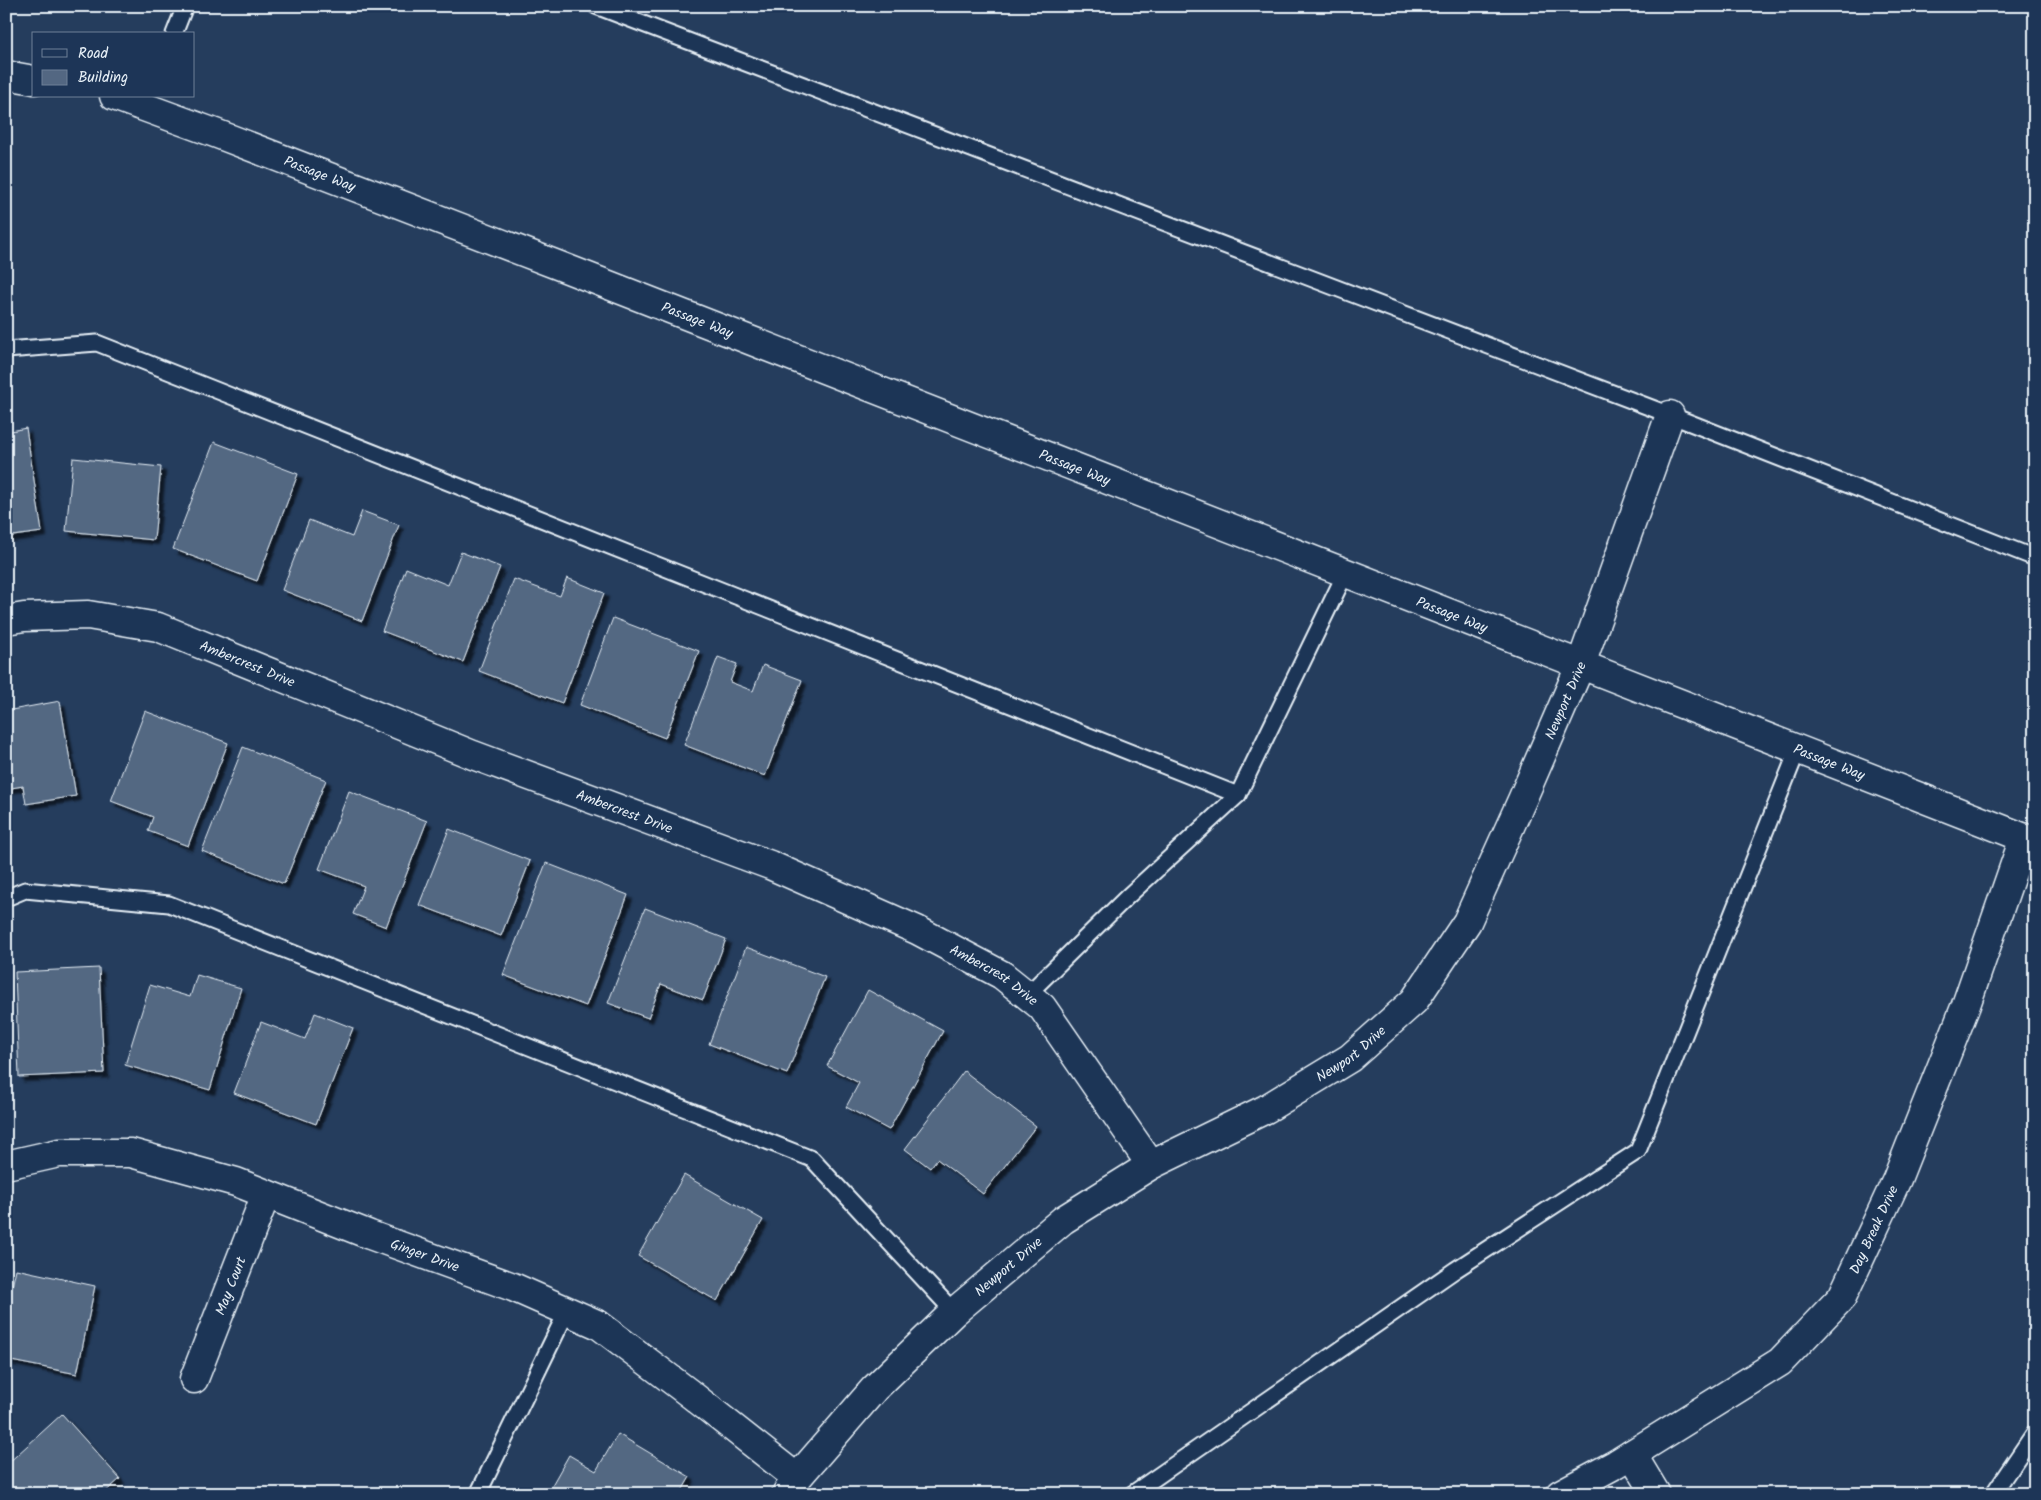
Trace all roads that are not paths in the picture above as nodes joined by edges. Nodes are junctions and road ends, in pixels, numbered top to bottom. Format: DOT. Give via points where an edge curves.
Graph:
graph roads {
  1 [pos="185,6"];
  2 [pos="596,6"];
  3 [pos="175,32"];
  4 [pos="6,75"];
  5 [pos="32,80"];
  6 [pos="125,98"];
  7 [pos="148,102"];
  8 [pos="6,350"];
  9 [pos="1670,414"];
  10 [pos="2035,558"];
  11 [pos="1346,572"];
  12 [pos="6,620"];
  13 [pos="1581,664"];
  14 [pos="1798,749"];
  15 [pos="1238,795"];
  16 [pos="2030,840"];
  17 [pos="6,898"];
  18 [pos="1027,995"];
  19 [pos="6,1165"];
  20 [pos="1151,1165"];
  21 [pos="266,1194"];
  22 [pos="568,1311"];
  23 [pos="954,1312"];
  24 [pos="194,1379"];
  25 [pos="2035,1432"];
  26 [pos="1632,1454"];
  27 [pos="792,1486"];
  28 [pos="478,1494"];
  29 [pos="1132,1494"];
  30 [pos="1560,1494"];
  31 [pos="1656,1494"];
  32 [pos="1993,1494"];
  1 -- 3 [label="lane"];
  2 -- 9 [label="lane"];
  4 -- 5 [label="street"];
  6 -- 7 [label="street, Passage Way"];
  7 -- 11 [label="street, Passage Way" via="224,136"];
  8 -- 15 [label="lane" via="97,343"];
  9 -- 10 [label="lane"];
  9 -- 13 [label="street, Newport Drive"];
  11 -- 13 [label="street, Passage Way"];
  11 -- 15 [label="lane"];
  12 -- 18 [label="street, Ambercrest Drive" via="88,616 158,627 473,755 770,865 917,930 1002,975"];
  13 -- 14 [label="street, Passage Way"];
  13 -- 20 [label="street, Newport Drive" via="1467,922 1414,1001 1350,1058 1266,1109"];
  14 -- 16 [label="street, Passage Way"];
  14 -- 29 [label="lane" via="1638,1151 1455,1270"];
  15 -- 18 [label="lane"];
  16 -- 26 [label="street, Day Break Drive" via="1905,1161 1842,1297 1780,1362"];
  17 -- 23 [label="lane" via="25,890 169,904 812,1160"];
  18 -- 20 [label="street, Ambercrest Drive" via="1042,1007"];
  19 -- 21 [label="street, Ginger Drive" via="59,1153 131,1153 236,1182"];
  20 -- 23 [label="street, Newport Drive" via="1063,1220"];
  21 -- 22 [label="street, Ginger Drive" via="513,1287"];
  21 -- 24 [label="street, May Court"];
  22 -- 27 [label="street, Ginger Drive" via="599,1325 694,1396"];
  22 -- 28 [label="lane"];
  23 -- 27 [label="street, Newport Drive" via="874,1389"];
  25 -- 32 [label="lane"];
  26 -- 30 [label="street, Day Break Drive"];
  26 -- 31 [label="street"];
}
